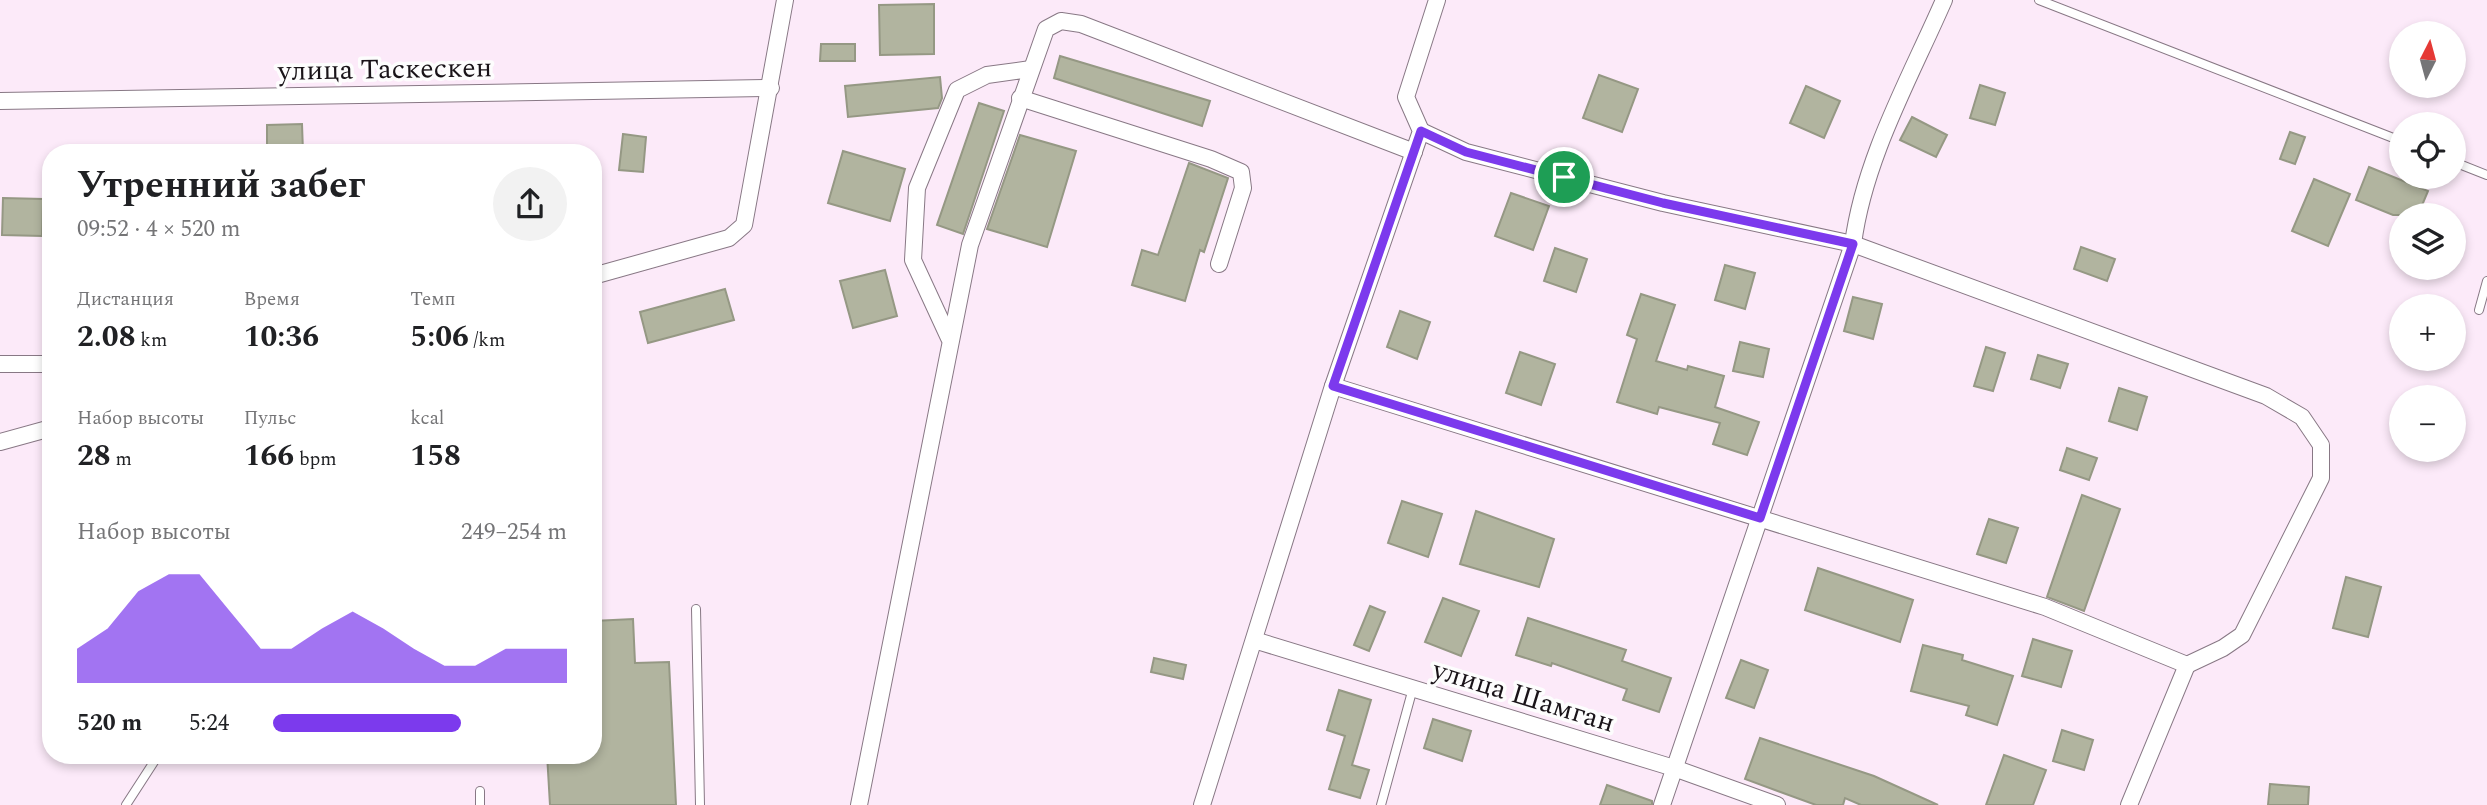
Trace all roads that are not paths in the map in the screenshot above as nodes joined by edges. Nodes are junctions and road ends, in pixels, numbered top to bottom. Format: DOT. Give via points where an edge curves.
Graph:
graph roads {
  1 [pos="785,0"];
  2 [pos="1437,0"];
  3 [pos="1944,0"];
  4 [pos="2039,0"];
  5 [pos="1031,69"];
  6 [pos="771,88"];
  7 [pos="1020,98"];
  8 [pos="0,101"];
  9 [pos="1421,131"];
  10 [pos="2389,136"];
  11 [pos="1414,152"];
  12 [pos="2466,167"];
  13 [pos="2487,175"];
  14 [pos="1853,244"];
  15 [pos="1219,264"];
  16 [pos="602,273"];
  17 [pos="2487,281"];
  18 [pos="2479,310"];
  19 [pos="949,338"];
  20 [pos="0,364"];
  21 [pos="42,364"];
  22 [pos="1333,386"];
  23 [pos="42,430"];
  24 [pos="0,442"];
  25 [pos="1760,518"];
  26 [pos="695,609"];
  27 [pos="1254,640"];
  28 [pos="2187,665"];
  29 [pos="1413,688"];
  30 [pos="153,764"];
  31 [pos="1674,768"];
  32 [pos="481,791"];
  33 [pos="126,805"];
  34 [pos="480,805"];
  35 [pos="700,805"];
  36 [pos="859,805"];
  37 [pos="1202,805"];
  38 [pos="1381,805"];
  39 [pos="1662,805"];
  40 [pos="1777,805"];
  41 [pos="2129,805"];
  1 -- 6 [label="street"];
  2 -- 9 [label="street" via="1406,97"];
  3 -- 14 [label="street" via="1872,167"];
  4 -- 10 [label="lane"];
  5 -- 7 [label="street"];
  5 -- 11 [label="street" via="1046,29 1061,21 1081,24"];
  5 -- 19 [label="street" via="987,75 957,90 917,188 913,260"];
  6 -- 8 [label="street, улица Таскескен"];
  6 -- 16 [label="street" via="744,225 729,238"];
  7 -- 15 [label="street" via="1241,172 1243,188"];
  7 -- 19 [label="street" via="970,245"];
  9 -- 11 [label="street"];
  9 -- 14 [label="street" via="1466,152 1663,203"];
  11 -- 22 [label="street"];
  12 -- 13 [label="lane"];
  14 -- 25 [label="street"];
  14 -- 28 [label="street" via="2266,396 2302,417 2321,445 2321,478 2242,635"];
  17 -- 18 [label="lane"];
  19 -- 36 [label="street"];
  20 -- 21 [label="street"];
  22 -- 25 [label="street"];
  22 -- 27 [label="street"];
  23 -- 24 [label="street"];
  25 -- 28 [label="street" via="2045,607"];
  25 -- 31 [label="street"];
  26 -- 35 [label="lane"];
  27 -- 29 [label="street, улица Шамган"];
  27 -- 37 [label="street"];
  28 -- 41 [label="street"];
  29 -- 31 [label="street, улица Шамган"];
  29 -- 38 [label="lane"];
  30 -- 33 [label="lane"];
  31 -- 39 [label="street"];
  31 -- 40 [label="street, улица Шамган"];
  32 -- 34 [label="lane"];
}
